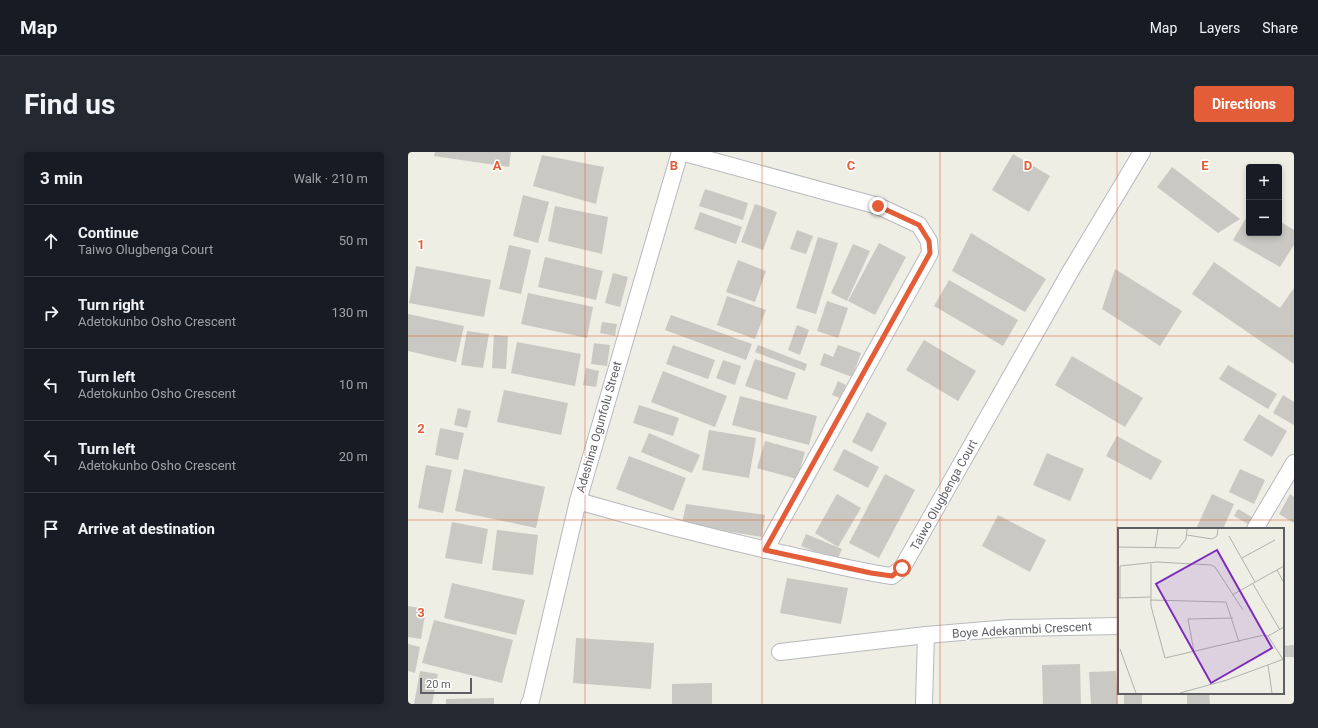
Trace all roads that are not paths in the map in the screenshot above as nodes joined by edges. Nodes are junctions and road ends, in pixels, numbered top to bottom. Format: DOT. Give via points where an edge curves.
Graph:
graph roads {
  1 [pos="680,152"];
  2 [pos="1142,152"];
  3 [pos="1294,463"];
  4 [pos="578,501"];
  5 [pos="1256,528"];
  6 [pos="765,550"];
  7 [pos="1118,626"];
  8 [pos="926,635"];
  9 [pos="780,652"];
  10 [pos="529,704"];
  11 [pos="924,704"];
  1 -- 4 [label="street, Adeshina Ogunfolu Street"];
  1 -- 6 [label="street" via="878,206 919,225 929,241 930,253"];
  2 -- 6 [label="street, Taiwo Olugbenga Court" via="1070,272 902,568 892,576"];
  3 -- 5 [label="street"];
  4 -- 6 [label="street, Taiwo Olugbenga Court" via="691,533"];
  4 -- 10 [label="street, Adeshina Ogunfolu Street"];
  7 -- 8 [label="street, Boye Adekanmbi Crescent" via="1010,628"];
  8 -- 9 [label="street, Boye Adekanmbi Crescent"];
  8 -- 11 [label="street"];
}
